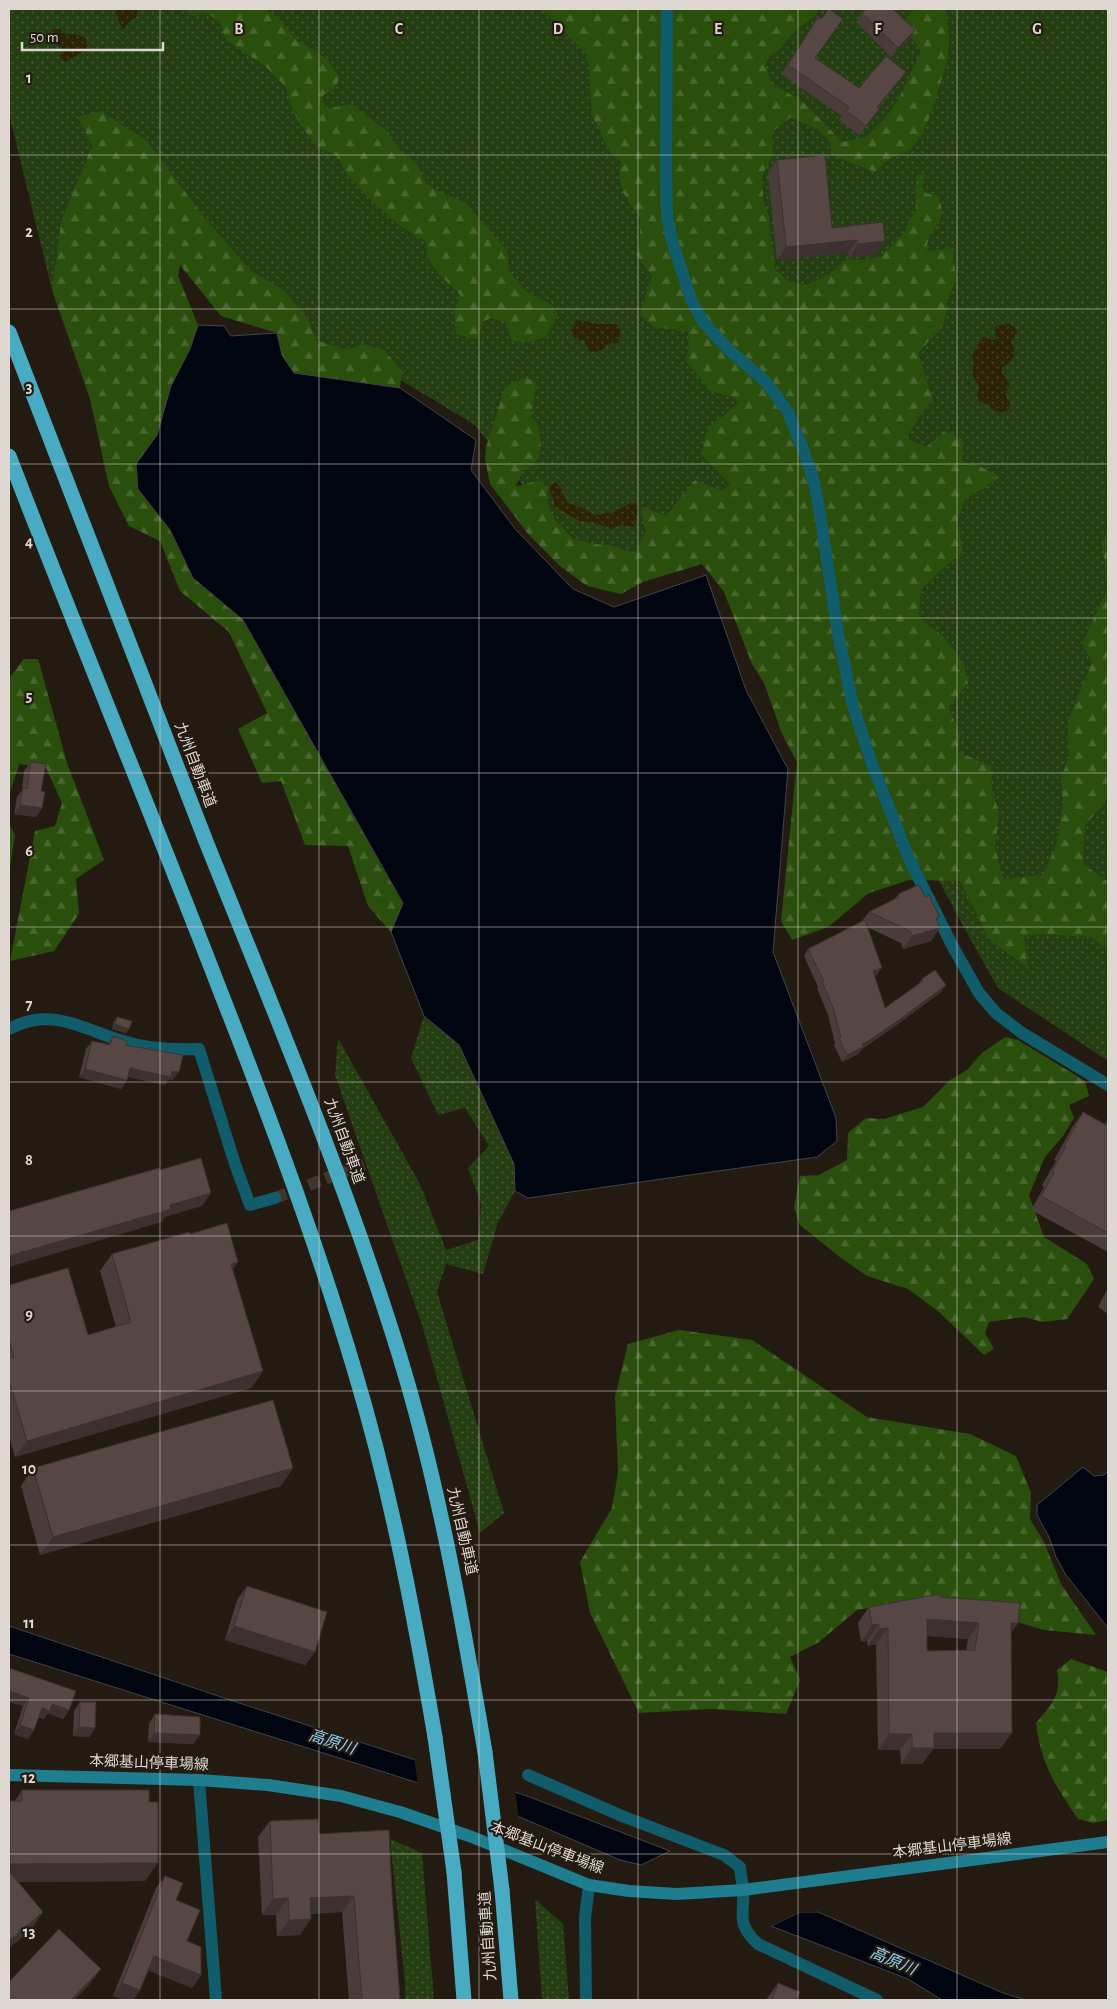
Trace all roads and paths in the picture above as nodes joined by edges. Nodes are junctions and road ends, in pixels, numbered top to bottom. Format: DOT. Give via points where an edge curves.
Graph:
graph roads {
  1 [pos="667,9"];
  2 [pos="9,332"];
  3 [pos="9,456"];
  4 [pos="9,1029"];
  5 [pos="1108,1084"];
  6 [pos="275,1198"];
  7 [pos="9,1774"];
  8 [pos="528,1775"];
  9 [pos="200,1780"];
  10 [pos="1108,1842"];
  11 [pos="588,1885"];
  12 [pos="743,1890"];
  13 [pos="216,2000"];
  14 [pos="464,2000"];
  15 [pos="511,2000"];
  16 [pos="586,2000"];
  17 [pos="877,2000"];
  1 -- 5 [label="street" via="666,179 672,241 692,302 704,323 766,382 788,412 804,452 814,482 853,706 909,859 953,948 979,993 996,1013 1022,1033"];
  2 -- 15 [label="highway, 九州自動車道, bridge" via="119,620 304,1084 363,1244 400,1358 432,1478 459,1599 485,1752 502,1890"];
  3 -- 14 [label="highway, 九州自動車道, bridge" via="262,1098 320,1258 356,1373 387,1488 413,1608 454,1872"];
  4 -- 6 [label="street" via="23,1021 62,1020 124,1042 173,1050 199,1049 250,1205"];
  7 -- 9 [label="main road, 本郷基山停車場線"];
  8 -- 12 [label="street" via="724,1855 740,1867"];
  9 -- 11 [label="main road, 本郷基山停車場線" via="277,1786 341,1796 472,1837"];
  9 -- 13 [label="street"];
  10 -- 12 [label="main road, 本郷基山停車場線"];
  11 -- 12 [label="main road, 本郷基山停車場線" via="677,1894"];
  11 -- 16 [label="street"];
  12 -- 17 [label="street" via="742,1916 746,1933 758,1944"];
}
